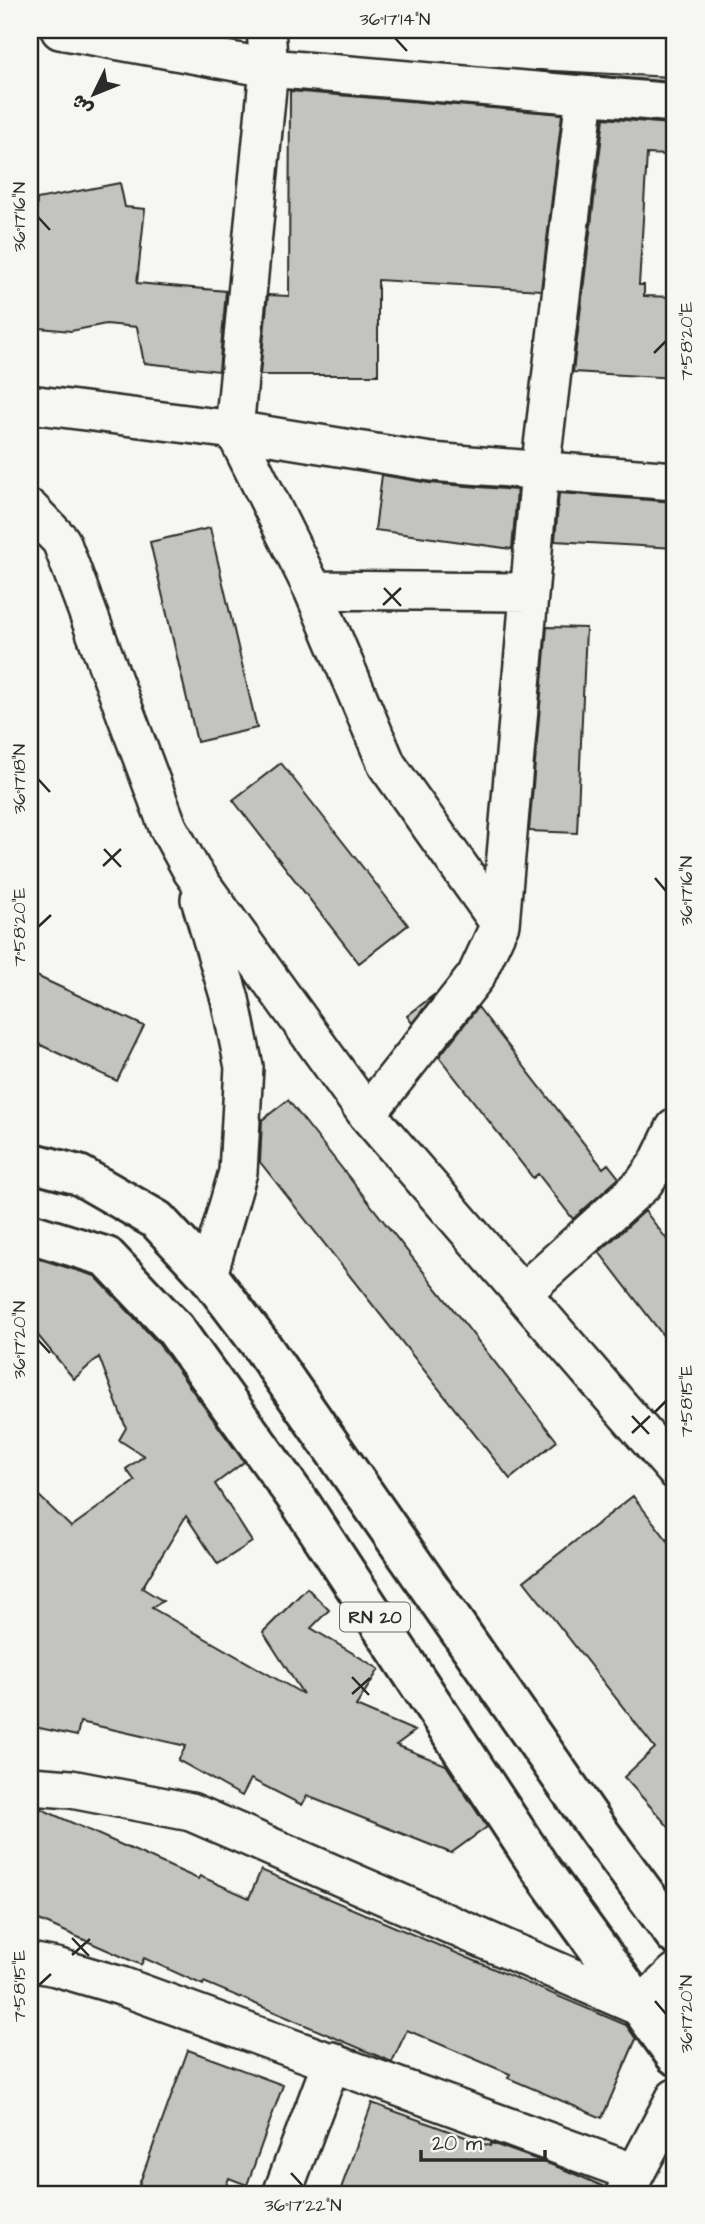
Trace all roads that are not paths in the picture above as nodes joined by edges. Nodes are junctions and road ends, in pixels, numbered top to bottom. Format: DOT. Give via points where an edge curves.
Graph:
graph roads {
  1 [pos="60,30"];
  2 [pos="266,30"];
  3 [pos="269,68"];
  4 [pos="585,96"];
  5 [pos="675,103"];
  6 [pos="30,404"];
  7 [pos="233,430"];
  8 [pos="540,471"];
  9 [pos="675,481"];
  10 [pos="30,509"];
  11 [pos="313,590"];
  12 [pos="529,593"];
  13 [pos="192,871"];
  14 [pos="500,924"];
  15 [pos="367,1114"];
  16 [pos="675,1128"];
  17 [pos="30,1162"];
  18 [pos="30,1233"];
  19 [pos="208,1275"];
  20 [pos="522,1293"];
  21 [pos="675,1470"];
  22 [pos="30,1786"];
  23 [pos="675,1935"];
  24 [pos="30,1962"];
  25 [pos="675,1973"];
  26 [pos="640,2007"];
  27 [pos="675,2055"];
  28 [pos="332,2061"];
  29 [pos="675,2098"];
  30 [pos="630,2184"];
  31 [pos="282,2194"];
  1 -- 3 [label="street"];
  2 -- 3 [label="street"];
  3 -- 4 [label="street"];
  3 -- 7 [label="street"];
  4 -- 5 [label="street"];
  4 -- 8 [label="street"];
  6 -- 7 [label="street"];
  7 -- 8 [label="street" via="431,462"];
  7 -- 11 [label="street"];
  8 -- 9 [label="street"];
  8 -- 12 [label="street"];
  10 -- 13 [label="street" via="61,541 168,827"];
  11 -- 12 [label="street"];
  11 -- 14 [label="street" via="387,765"];
  12 -- 14 [label="street"];
  13 -- 15 [label="street"];
  13 -- 19 [label="street" via="230,999 244,1067 238,1172"];
  14 -- 15 [label="street" via="476,976"];
  15 -- 20 [label="street"];
  16 -- 20 [label="street" via="643,1184"];
  17 -- 19 [label="main road, RN 20" via="79,1175 157,1220"];
  18 -- 26 [label="main road, RN 20" via="107,1257 175,1329 301,1504 540,1868"];
  19 -- 23 [label="main road, RN 20"];
  20 -- 21 [label="street"];
  22 -- 26 [label="street" via="71,1789 191,1812"];
  24 -- 28 [label="street" via="121,1986"];
  25 -- 26 [label="street"];
  26 -- 27 [label="main road, RN 20"];
  28 -- 30 [label="street"];
  28 -- 31 [label="street"];
  29 -- 30 [label="street"];
}
